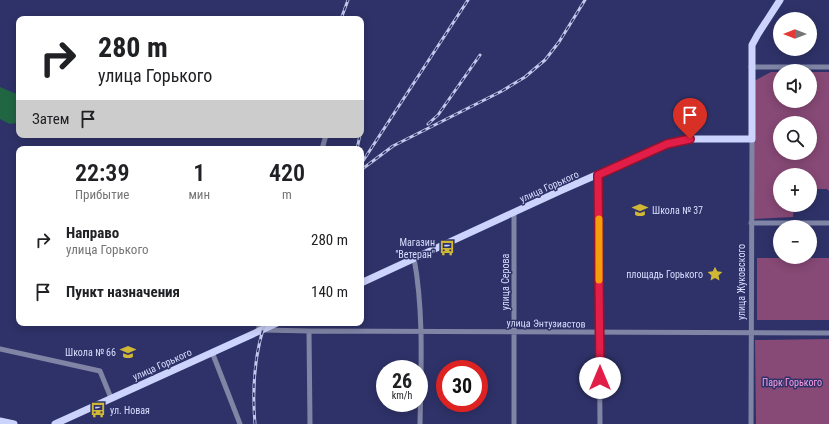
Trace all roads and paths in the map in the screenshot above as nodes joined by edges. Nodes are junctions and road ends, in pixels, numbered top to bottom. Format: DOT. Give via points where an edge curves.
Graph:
graph roads {
  1 [pos="780,0"];
  2 [pos="751,67"];
  3 [pos="829,67"];
  4 [pos="752,139"];
  5 [pos="598,175"];
  6 [pos="514,213"];
  7 [pos="751,223"];
  8 [pos="829,223"];
  9 [pos="414,258"];
  10 [pos="364,282"];
  11 [pos="259,326"];
  12 [pos="271,326"];
  13 [pos="261,331"];
  14 [pos="420,331"];
  15 [pos="309,332"];
  16 [pos="514,332"];
  17 [pos="600,333"];
  18 [pos="829,333"];
  19 [pos="751,334"];
  20 [pos="0,350"];
  21 [pos="212,352"];
  22 [pos="111,398"];
  23 [pos="0,421"];
  24 [pos="4,424"];
  25 [pos="14,424"];
  26 [pos="55,424"];
  27 [pos="240,424"];
  28 [pos="310,424"];
  29 [pos="420,424"];
  30 [pos="514,424"];
  31 [pos="600,424"];
  32 [pos="751,424"];
  1 -- 2 [label="main road" via="752,45"];
  2 -- 3 [label="street"];
  2 -- 4 [label="main road"];
  4 -- 5 [label="main road, улица Горького" via="687,139 667,144"];
  4 -- 7 [label="street, улица Жуковского"];
  5 -- 6 [label="main road, улица Горького"];
  5 -- 17 [label="street"];
  6 -- 9 [label="main road, улица Горького"];
  6 -- 16 [label="street, улица Серова"];
  7 -- 8 [label="street"];
  7 -- 19 [label="street, улица Жуковского"];
  9 -- 10 [label="main road, улица Горького"];
  9 -- 14 [label="street" via="418,279"];
  11 -- 13 [label="street"];
  12 -- 13 [label="main road, улица Горького"];
  13 -- 15 [label="street, улица Энтузиастов"];
  13 -- 21 [label="main road, улица Горького"];
  14 -- 15 [label="street, улица Энтузиастов"];
  14 -- 16 [label="street, улица Энтузиастов"];
  14 -- 29 [label="street"];
  15 -- 28 [label="street"];
  16 -- 17 [label="street, улица Энтузиастов"];
  16 -- 30 [label="street, улица Серова"];
  17 -- 19 [label="street, улица Энтузиастов"];
  17 -- 31 [label="street"];
  18 -- 19 [label="street, улица Энтузиастов"];
  19 -- 32 [label="street, улица Жуковского"];
  20 -- 22 [label="street" via="100,371"];
  21 -- 22 [label="main road, улица Горького"];
  21 -- 27 [label="street"];
  22 -- 26 [label="main road, улица Горького"];
  23 -- 24 [label="main road"];
  23 -- 25 [label="main road"];
}
